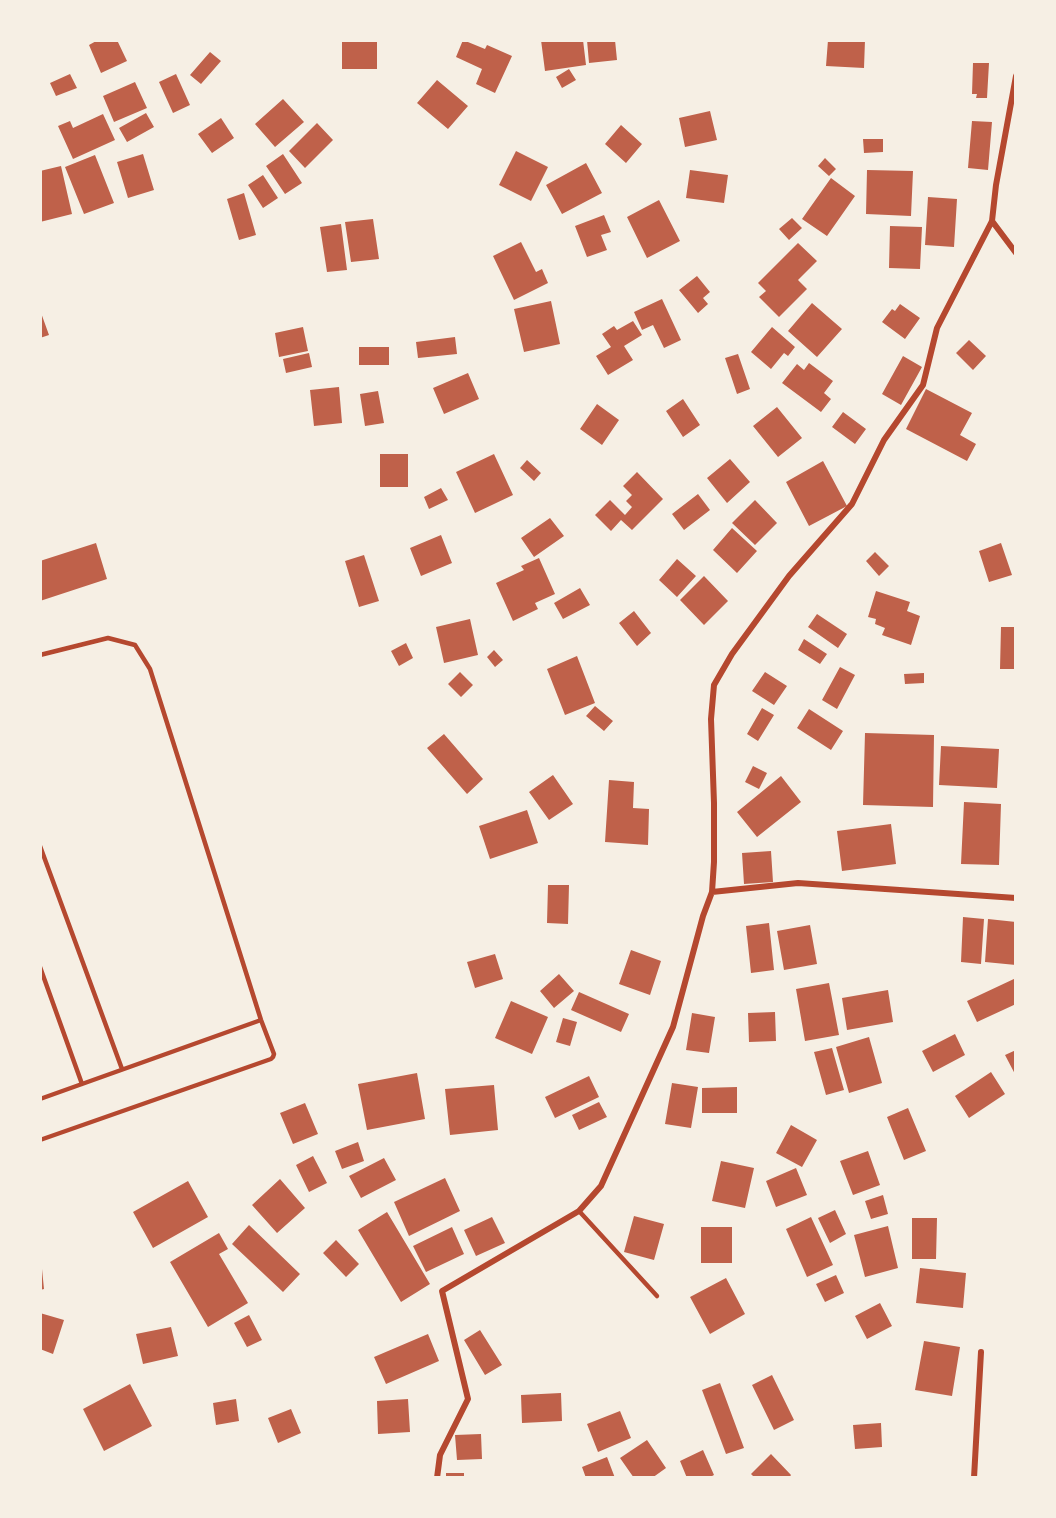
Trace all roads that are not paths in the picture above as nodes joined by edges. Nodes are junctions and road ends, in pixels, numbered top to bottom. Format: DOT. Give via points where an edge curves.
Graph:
graph roads {
  1 [pos="1016,76"];
  2 [pos="992,221"];
  3 [pos="1016,254"];
  4 [pos="40,655"];
  5 [pos="40,846"];
  6 [pos="712,892"];
  7 [pos="1016,898"];
  8 [pos="40,967"];
  9 [pos="261,1020"];
  10 [pos="122,1069"];
  11 [pos="82,1084"];
  12 [pos="40,1099"];
  13 [pos="40,1140"];
  14 [pos="579,1210"];
  15 [pos="657,1296"];
  16 [pos="981,1352"];
  17 [pos="437,1478"];
  18 [pos="974,1478"];
  1 -- 2 [label="street"];
  2 -- 3 [label="street"];
  2 -- 6 [label="street" via="938,328 923,385 884,440 852,504 789,576 732,654 714,686"];
  4 -- 9 [label="lane" via="108,638 135,645 150,669"];
  5 -- 10 [label="lane"];
  6 -- 7 [label="street" via="798,883"];
  6 -- 14 [label="street" via="673,1027 602,1186"];
  8 -- 11 [label="lane"];
  9 -- 10 [label="lane"];
  9 -- 13 [label="lane" via="273,1057"];
  10 -- 11 [label="lane"];
  11 -- 12 [label="lane"];
  14 -- 15 [label="lane"];
  14 -- 17 [label="street" via="442,1291 468,1399 440,1455"];
  16 -- 18 [label="street"];
}
